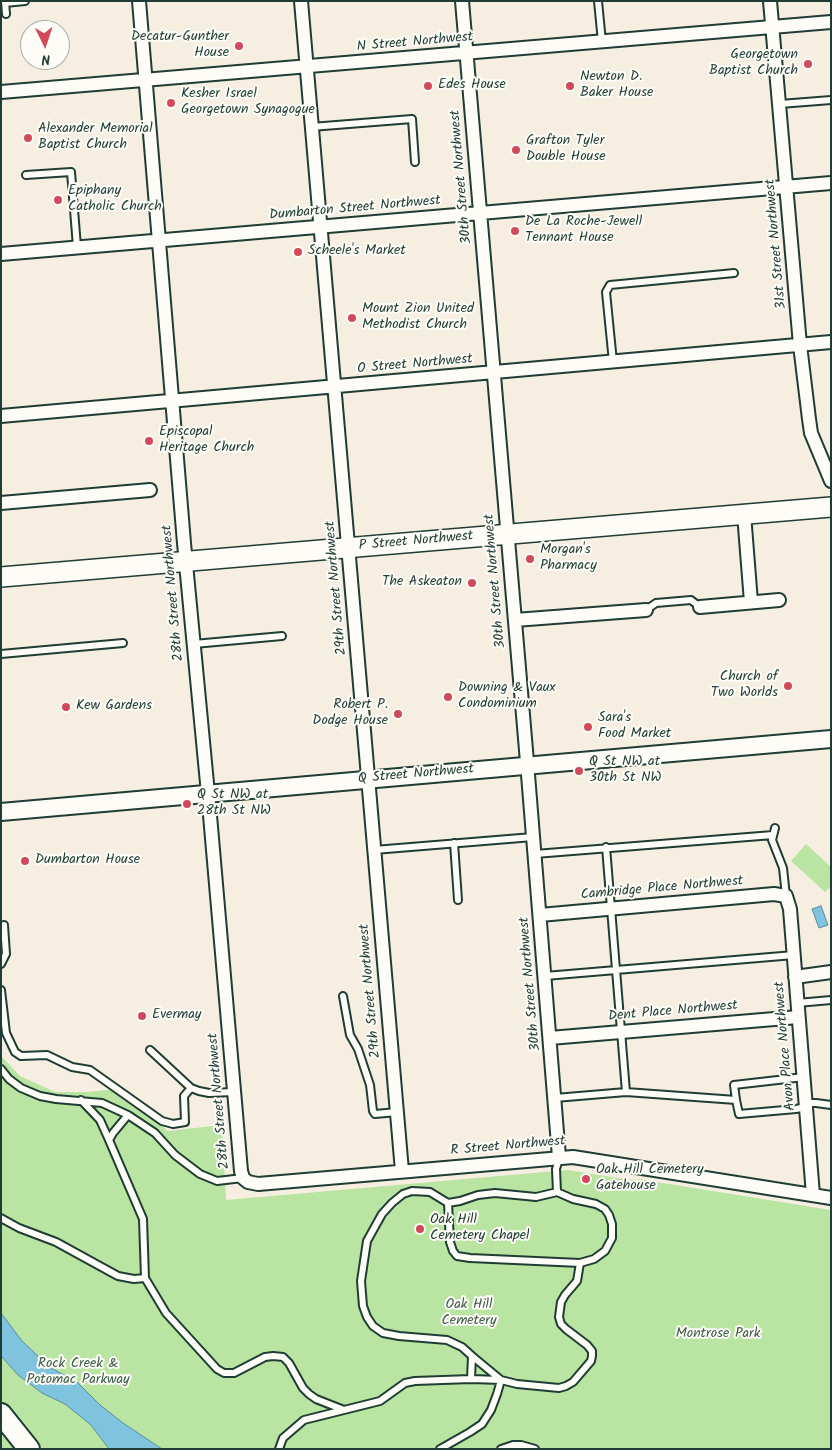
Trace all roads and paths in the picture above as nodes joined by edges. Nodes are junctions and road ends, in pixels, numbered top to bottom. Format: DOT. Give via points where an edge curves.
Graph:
graph roads {
  1 [pos="25,1"];
  2 [pos="139,1"];
  3 [pos="301,1"];
  4 [pos="462,1"];
  5 [pos="598,1"];
  6 [pos="770,1"];
  7 [pos="5,2"];
  8 [pos="6,14"];
  9 [pos="831,22"];
  10 [pos="773,27"];
  11 [pos="602,42"];
  12 [pos="466,54"];
  13 [pos="306,67"];
  14 [pos="145,80"];
  15 [pos="1,92"];
  16 [pos="831,100"];
  17 [pos="780,104"];
  18 [pos="311,127"];
  19 [pos="415,162"];
  20 [pos="26,175"];
  21 [pos="831,183"];
  22 [pos="787,186"];
  23 [pos="480,213"];
  24 [pos="320,227"];
  25 [pos="158,241"];
  26 [pos="77,248"];
  27 [pos="1,254"];
  28 [pos="734,273"];
  29 [pos="831,342"];
  30 [pos="800,345"];
  31 [pos="613,362"];
  32 [pos="494,373"];
  33 [pos="334,386"];
  34 [pos="172,401"];
  35 [pos="1,416"];
  36 [pos="831,481"];
  37 [pos="150,490"];
  38 [pos="1,502"];
  39 [pos="831,507"];
  40 [pos="744,514"];
  41 [pos="507,535"];
  42 [pos="349,548"];
  43 [pos="186,561"];
  44 [pos="1,577"];
  45 [pos="779,600"];
  46 [pos="751,602"];
  47 [pos="700,607"];
  48 [pos="646,610"];
  49 [pos="515,620"];
  50 [pos="282,636"];
  51 [pos="123,643"];
  52 [pos="194,644"];
  53 [pos="1,654"];
  54 [pos="831,739"];
  55 [pos="528,766"];
  56 [pos="368,779"];
  57 [pos="208,793"];
  58 [pos="1,812"];
  59 [pos="533,837"];
  60 [pos="454,844"];
  61 [pos="606,848"];
  62 [pos="374,850"];
  63 [pos="535,854"];
  64 [pos="786,896"];
  65 [pos="458,900"];
  66 [pos="610,909"];
  67 [pos="540,915"];
  68 [pos="4,925"];
  69 [pos="794,955"];
  70 [pos="1,964"];
  71 [pos="615,970"];
  72 [pos="831,972"];
  73 [pos="545,976"];
  74 [pos="795,977"];
  75 [pos="1,990"];
  76 [pos="343,996"];
  77 [pos="831,1000"];
  78 [pos="797,1003"];
  79 [pos="798,1017"];
  80 [pos="622,1032"];
  81 [pos="550,1038"];
  82 [pos="150,1050"];
  83 [pos="1,1069"];
  84 [pos="804,1077"];
  85 [pos="191,1088"];
  86 [pos="234,1092"];
  87 [pos="626,1092"];
  88 [pos="555,1098"];
  89 [pos="81,1100"];
  90 [pos="736,1100"];
  91 [pos="806,1105"];
  92 [pos="831,1105"];
  93 [pos="396,1112"];
  94 [pos="128,1114"];
  95 [pos="109,1140"];
  96 [pos="559,1157"];
  97 [pos="402,1171"];
  98 [pos="244,1179"];
  99 [pos="557,1192"];
  100 [pos="813,1195"];
  101 [pos="831,1198"];
  102 [pos="448,1203"];
  103 [pos="1,1218"];
  104 [pos="580,1263"];
  105 [pos="145,1278"];
  106 [pos="472,1356"];
  107 [pos="471,1379"];
  108 [pos="501,1380"];
  109 [pos="344,1410"];
  110 [pos="1,1414"];
  111 [pos="29,1449"];
  112 [pos="279,1449"];
  113 [pos="440,1449"];
  114 [pos="500,1449"];
  115 [pos="535,1449"];
  1 -- 7 [label="lane"];
  2 -- 14 [label="street, 28th Street Northwest"];
  3 -- 13 [label="street, 29th Street Northwest"];
  4 -- 12 [label="street, 30th Street Northwest"];
  5 -- 11 [label="lane"];
  6 -- 10 [label="street, 31st Street Northwest"];
  7 -- 8 [label="lane"];
  9 -- 10 [label="street, N Street Northwest"];
  10 -- 11 [label="street, N Street Northwest"];
  10 -- 17 [label="street, 31st Street Northwest"];
  11 -- 12 [label="street, N Street Northwest"];
  12 -- 13 [label="street, N Street Northwest"];
  12 -- 23 [label="street, 30th Street Northwest"];
  13 -- 14 [label="street, N Street Northwest"];
  13 -- 18 [label="street, 29th Street Northwest"];
  14 -- 15 [label="street, N Street Northwest"];
  14 -- 25 [label="street, 28th Street Northwest"];
  16 -- 17 [label="lane"];
  17 -- 22 [label="street, 31st Street Northwest"];
  18 -- 19 [label="lane" via="412,119"];
  18 -- 24 [label="street, 29th Street Northwest"];
  20 -- 26 [label="lane" via="71,172"];
  21 -- 22 [label="street, Dumbarton Street Northwest"];
  22 -- 23 [label="street, Dumbarton Street Northwest"];
  22 -- 30 [label="street, 31st Street Northwest"];
  23 -- 24 [label="street, Dumbarton Street Northwest"];
  23 -- 32 [label="street, 30th Street Northwest"];
  24 -- 25 [label="street, Dumbarton Street Northwest"];
  24 -- 33 [label="street, 29th Street Northwest"];
  25 -- 26 [label="street, Dumbarton Street Northwest"];
  25 -- 34 [label="street, 28th Street Northwest"];
  26 -- 27 [label="street, Dumbarton Street Northwest"];
  28 -- 31 [label="lane" via="610,285 606,292"];
  29 -- 30 [label="street, O Street Northwest"];
  30 -- 31 [label="street, O Street Northwest"];
  30 -- 36 [label="street, 31st Street Northwest" via="810,426"];
  31 -- 32 [label="street, O Street Northwest"];
  32 -- 33 [label="street, O Street Northwest"];
  32 -- 41 [label="street, 30th Street Northwest"];
  33 -- 34 [label="street, O Street Northwest"];
  33 -- 42 [label="street, 29th Street Northwest"];
  34 -- 35 [label="street, O Street Northwest"];
  34 -- 43 [label="street, 28th Street Northwest"];
  37 -- 38 [label="street"];
  39 -- 40 [label="main road, P Street Northwest"];
  40 -- 41 [label="main road, P Street Northwest"];
  40 -- 46 [label="street"];
  41 -- 42 [label="main road, P Street Northwest"];
  41 -- 49 [label="street, 30th Street Northwest"];
  42 -- 43 [label="main road, P Street Northwest"];
  42 -- 56 [label="street, 29th Street Northwest"];
  43 -- 44 [label="main road, P Street Northwest"];
  43 -- 52 [label="street, 28th Street Northwest"];
  45 -- 46 [label="street"];
  46 -- 47 [label="street"];
  47 -- 48 [label="lane" via="691,600 656,603"];
  48 -- 49 [label="street"];
  49 -- 55 [label="street, 30th Street Northwest"];
  50 -- 52 [label="lane"];
  51 -- 53 [label="lane"];
  52 -- 57 [label="street, 28th Street Northwest"];
  54 -- 55 [label="street, Q Street Northwest"];
  55 -- 56 [label="street, Q Street Northwest"];
  55 -- 59 [label="street, 30th Street Northwest"];
  56 -- 57 [label="street, Q Street Northwest"];
  56 -- 62 [label="street, 29th Street Northwest"];
  57 -- 58 [label="street, Q Street Northwest"];
  57 -- 86 [label="street, 28th Street Northwest"];
  59 -- 60 [label="lane"];
  59 -- 63 [label="street, 30th Street Northwest"];
  60 -- 62 [label="lane"];
  60 -- 65 [label="lane"];
  61 -- 63 [label="lane"];
  61 -- 64 [label="lane" via="774,831 772,840 783,868"];
  61 -- 66 [label="lane"];
  62 -- 93 [label="street, 29th Street Northwest"];
  63 -- 67 [label="street, 30th Street Northwest"];
  64 -- 66 [label="street, Cambridge Place Northwest" via="774,894"];
  64 -- 69 [label="street, Avon Place Northwest"];
  66 -- 67 [label="street, Cambridge Place Northwest"];
  66 -- 71 [label="lane"];
  67 -- 73 [label="street, 30th Street Northwest"];
  68 -- 70 [label="lane" via="6,954"];
  69 -- 71 [label="lane"];
  69 -- 74 [label="street, Avon Place Northwest"];
  71 -- 73 [label="lane"];
  71 -- 80 [label="lane"];
  72 -- 74 [label="street"];
  73 -- 81 [label="street, 30th Street Northwest"];
  74 -- 78 [label="street, Avon Place Northwest"];
  75 -- 85 [label="lane" via="6,1033 15,1052 21,1056 47,1055 72,1067 90,1070 162,1121 174,1124 185,1122 184,1096"];
  76 -- 93 [label="lane" via="350,1035 370,1085 373,1111 375,1114"];
  77 -- 78 [label="lane"];
  78 -- 79 [label="street, Avon Place Northwest"];
  79 -- 80 [label="street, Dent Place Northwest"];
  79 -- 84 [label="street, Avon Place Northwest"];
  80 -- 81 [label="street, Dent Place Northwest"];
  80 -- 87 [label="lane"];
  81 -- 88 [label="street, 30th Street Northwest"];
  82 -- 85 [label="lane"];
  83 -- 89 [label="lane" via="21,1088 40,1096"];
  84 -- 90 [label="lane" via="734,1085"];
  84 -- 91 [label="street, Avon Place Northwest"];
  85 -- 86 [label="lane" via="209,1094"];
  86 -- 98 [label="street, 28th Street Northwest"];
  87 -- 88 [label="lane"];
  87 -- 90 [label="lane"];
  88 -- 96 [label="street, 30th Street Northwest"];
  89 -- 94 [label="lane" via="102,1103"];
  89 -- 95 [label="lane" via="100,1120"];
  90 -- 91 [label="lane" via="739,1114 796,1109"];
  91 -- 92 [label="lane"];
  91 -- 100 [label="street, Avon Place Northwest"];
  93 -- 97 [label="street, 29th Street Northwest"];
  94 -- 95 [label="lane"];
  94 -- 98 [label="lane" via="200,1174 217,1181"];
  95 -- 105 [label="lane" via="143,1219"];
  96 -- 97 [label="street, R Street Northwest"];
  96 -- 99 [label="lane"];
  96 -- 100 [label="street, R Street Northwest" via="579,1157"];
  97 -- 98 [label="street, R Street Northwest" via="258,1184"];
  99 -- 102 [label="lane" via="536,1197 495,1193"];
  99 -- 104 [label="lane" via="606,1209 612,1224 612,1238 605,1251"];
  100 -- 101 [label="street, R Street Northwest"];
  102 -- 104 [label="lane" via="450,1242 457,1256"];
  102 -- 106 [label="lane" via="430,1192 412,1191 403,1194 382,1214 365,1250 361,1281 363,1306 373,1326 383,1333 447,1340"];
  103 -- 105 [label="lane" via="56,1242 118,1276"];
  104 -- 108 [label="lane" via="576,1281 561,1302 559,1317 561,1324 592,1351 591,1361 573,1382 559,1388"];
  105 -- 109 [label="lane" via="166,1313 217,1369 234,1373 265,1357 284,1357 309,1394"];
  106 -- 107 [label="lane"];
  106 -- 108 [label="lane"];
  107 -- 108 [label="lane"];
  107 -- 109 [label="lane" via="406,1383 380,1401"];
  108 -- 113 [label="lane" via="491,1410 482,1424"];
  109 -- 112 [label="lane" via="304,1420 283,1438"];
  110 -- 111 [label="main road"];
  114 -- 115 [label="lane" via="521,1445"];
}
